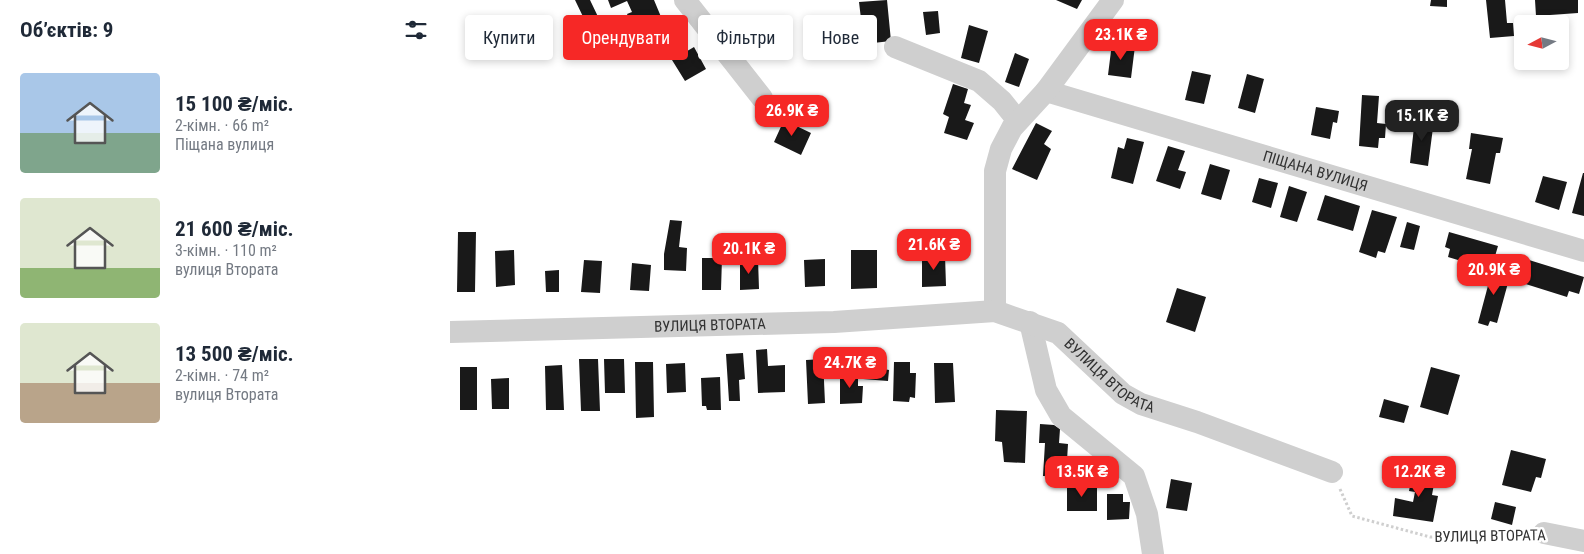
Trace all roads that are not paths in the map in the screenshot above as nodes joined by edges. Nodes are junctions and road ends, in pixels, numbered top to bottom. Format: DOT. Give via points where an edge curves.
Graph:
graph roads {
  1 [pos="684,0"];
  2 [pos="1113,0"];
  3 [pos="895,47"];
  4 [pos="1046,91"];
  5 [pos="762,98"];
  6 [pos="1018,121"];
  7 [pos="1584,251"];
  8 [pos="995,310"];
  9 [pos="1030,322"];
  10 [pos="450,332"];
  11 [pos="1332,472"];
  12 [pos="1544,533"];
  13 [pos="1584,541"];
  14 [pos="1153,554"];
  1 -- 5 [label="street"];
  2 -- 4 [label="street"];
  3 -- 6 [label="street" via="979,81 1002,101"];
  4 -- 6 [label="street"];
  4 -- 7 [label="street, ПІЩАНА ВУЛИЦЯ"];
  6 -- 8 [label="street" via="1001,149 995,171"];
  8 -- 9 [label="street, ВУЛИЦЯ ВТОРАТА"];
  8 -- 10 [label="street, ВУЛИЦЯ ВТОРАТА" via="834,322"];
  9 -- 11 [label="street, ВУЛИЦЯ ВТОРАТА" via="1058,333 1123,394 1141,404"];
  9 -- 14 [label="street" via="1046,390 1061,416 1134,476 1147,514"];
  12 -- 13 [label="street, ВУЛИЦЯ ВТОРАТА"];
}
